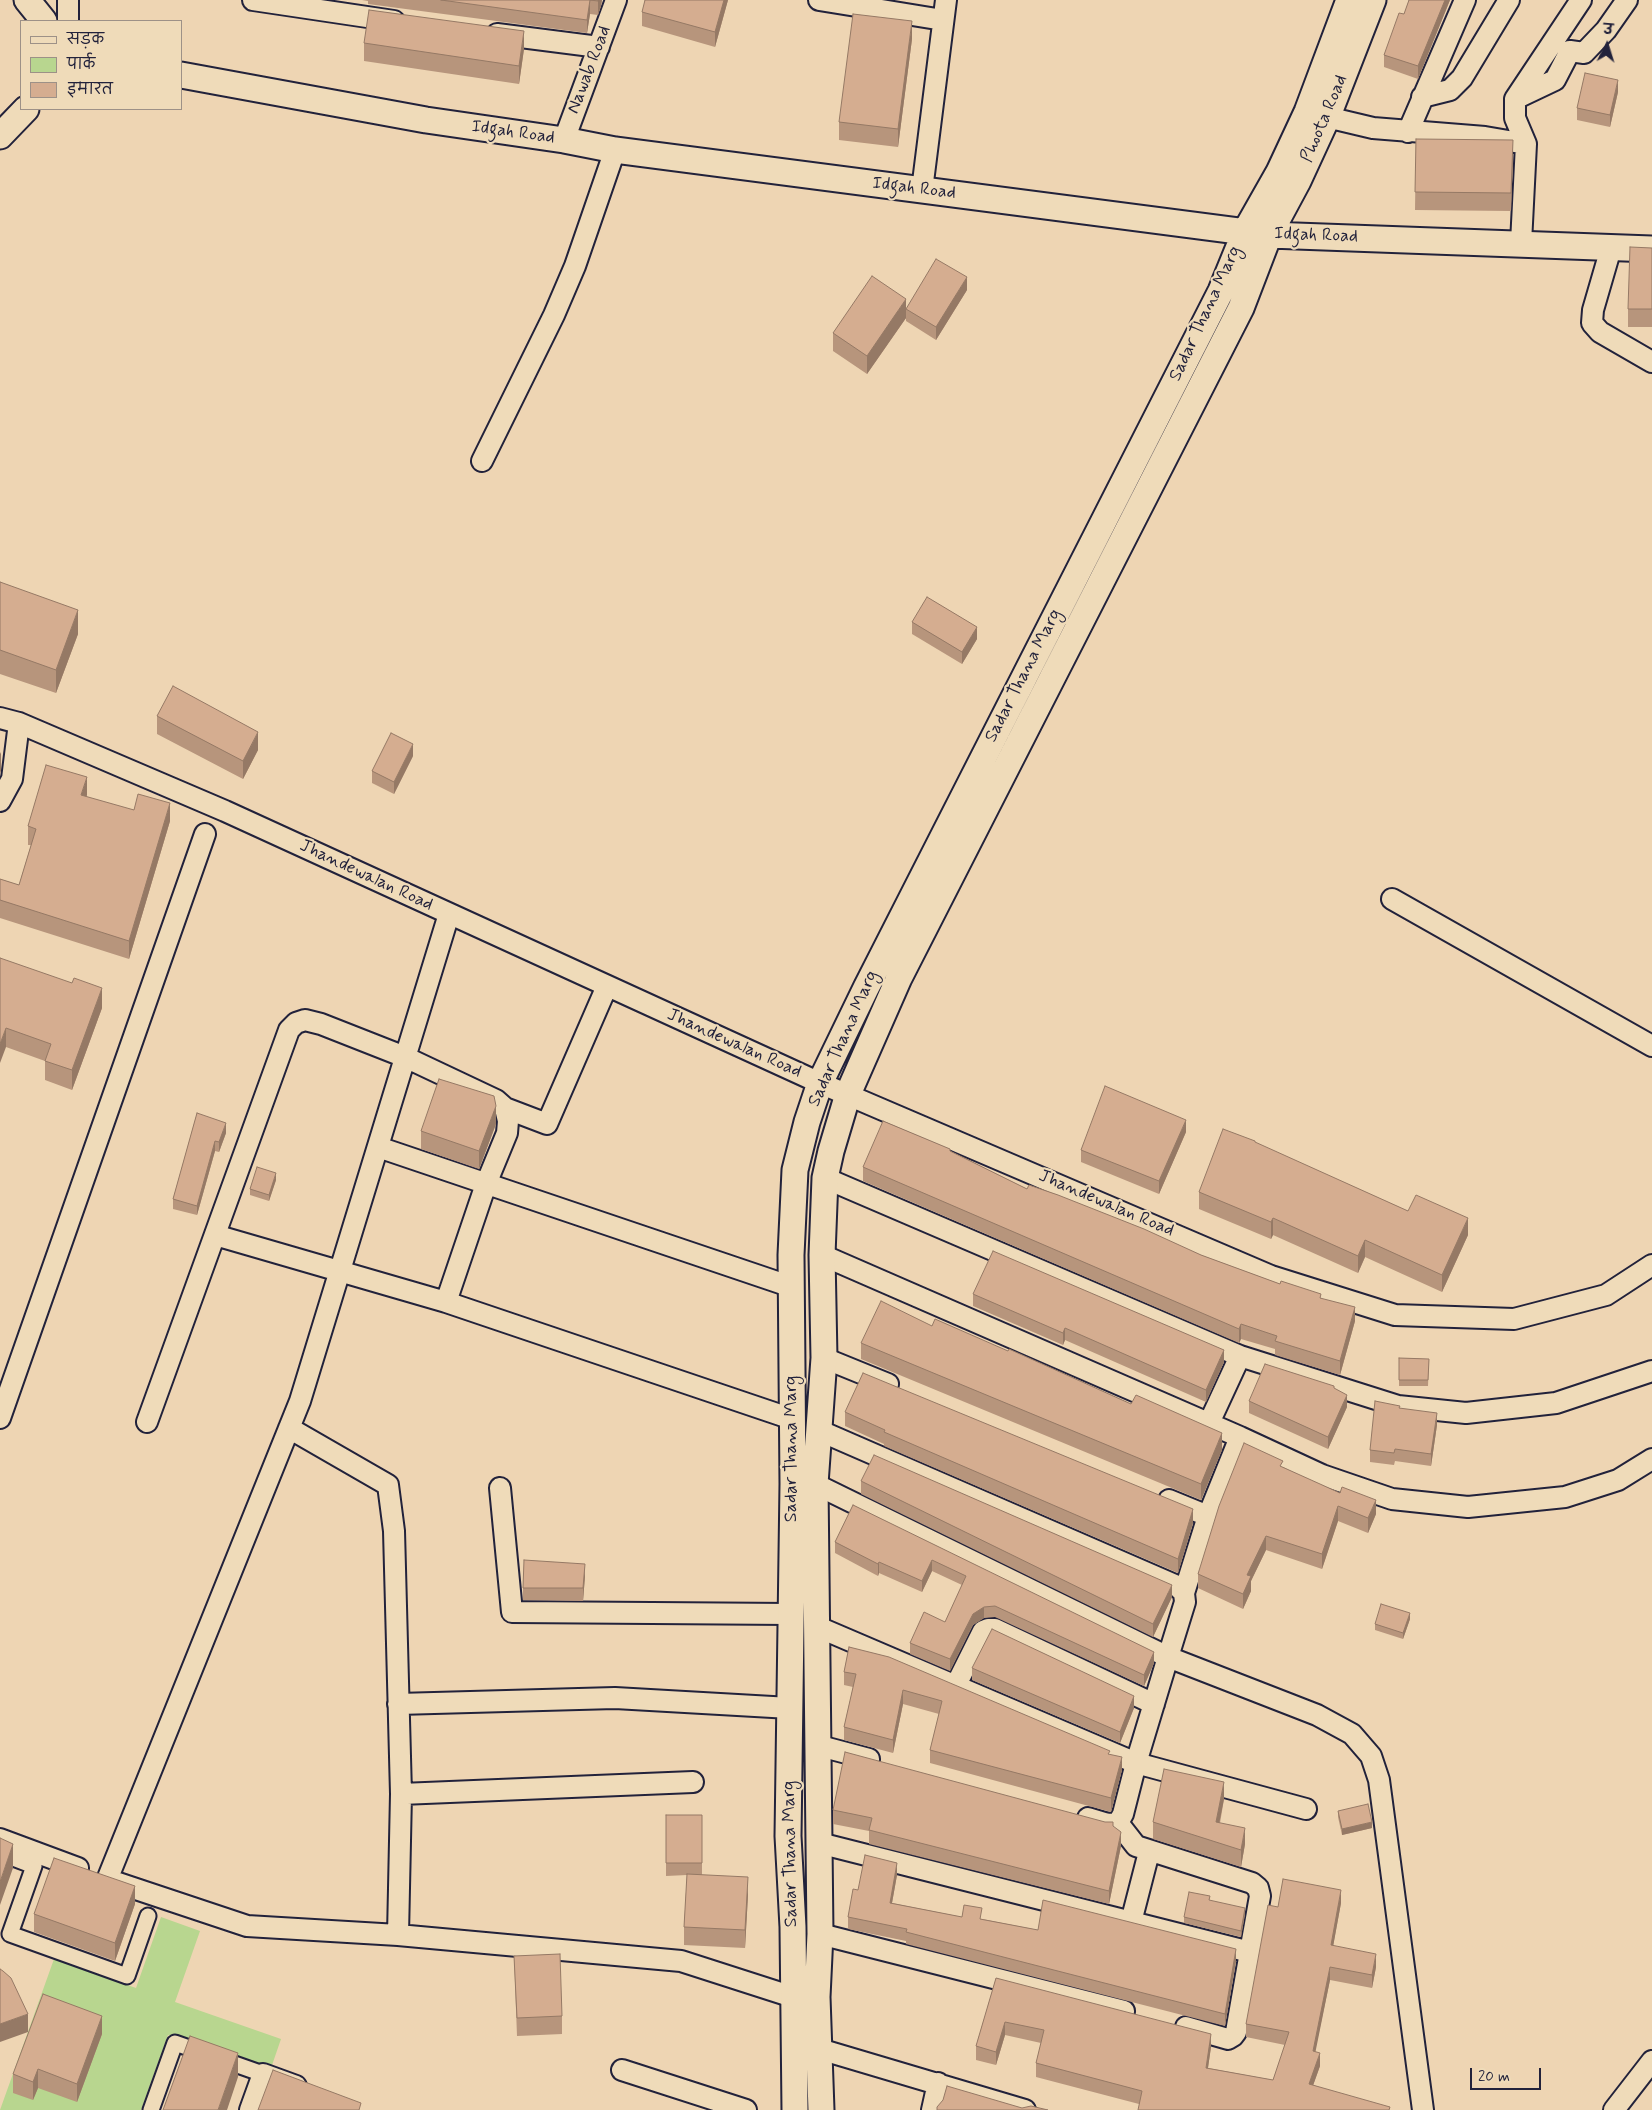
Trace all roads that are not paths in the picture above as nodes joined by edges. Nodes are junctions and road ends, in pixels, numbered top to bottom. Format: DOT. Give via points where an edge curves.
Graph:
graph roads {
  1 [pos="28,0"];
  2 [pos="68,0"];
  3 [pos="253,0"];
  4 [pos="616,0"];
  5 [pos="819,0"];
  6 [pos="946,0"];
  7 [pos="1349,0"];
  8 [pos="1372,0"];
  9 [pos="1465,0"];
  10 [pos="1509,0"];
  11 [pos="1581,0"];
  12 [pos="1627,0"];
  13 [pos="840,2"];
  14 [pos="43,20"];
  15 [pos="68,20"];
  16 [pos="943,20"];
  17 [pos="415,24"];
  18 [pos="473,31"];
  19 [pos="599,47"];
  20 [pos="182,74"];
  21 [pos="1422,97"];
  22 [pos="1515,99"];
  23 [pos="25,110"];
  24 [pos="1317,115"];
  25 [pos="1408,132"];
  26 [pos="0,136"];
  27 [pos="564,140"];
  28 [pos="1526,144"];
  29 [pos="615,150"];
  30 [pos="922,190"];
  31 [pos="1257,233"];
  32 [pos="1521,243"];
  33 [pos="1611,248"];
  34 [pos="1652,249"];
  35 [pos="1652,362"];
  36 [pos="482,461"];
  37 [pos="9,721"];
  38 [pos="0,801"];
  39 [pos="205,834"];
  40 [pos="1392,899"];
  41 [pos="449,914"];
  42 [pos="606,986"];
  43 [pos="1652,1046"];
  44 [pos="405,1057"];
  45 [pos="820,1083"];
  46 [pos="848,1094"];
  47 [pos="505,1108"];
  48 [pos="378,1147"];
  49 [pos="825,1178"];
  50 [pos="486,1184"];
  51 [pos="215,1234"];
  52 [pos="822,1255"];
  53 [pos="1652,1266"];
  54 [pos="340,1271"];
  55 [pos="792,1287"];
  56 [pos="446,1302"];
  57 [pos="1240,1356"];
  58 [pos="824,1358"];
  59 [pos="1652,1371"];
  60 [pos="906,1392"];
  61 [pos="0,1418"];
  62 [pos="792,1419"];
  63 [pos="147,1422"];
  64 [pos="1209,1423"];
  65 [pos="289,1428"];
  66 [pos="818,1430"];
  67 [pos="1240,1437"];
  68 [pos="1652,1459"];
  69 [pos="815,1484"];
  70 [pos="500,1488"];
  71 [pos="1154,1494"];
  72 [pos="1208,1516"];
  73 [pos="1184,1594"];
  74 [pos="791,1614"];
  75 [pos="818,1627"];
  76 [pos="1168,1657"];
  77 [pos="956,1686"];
  78 [pos="398,1704"];
  79 [pos="1154,1704"];
  80 [pos="790,1708"];
  81 [pos="820,1746"];
  82 [pos="1136,1763"];
  83 [pos="887,1764"];
  84 [pos="693,1782"];
  85 [pos="401,1794"];
  86 [pos="1306,1809"];
  87 [pos="1069,1813"];
  88 [pos="1118,1824"];
  89 [pos="0,1839"];
  90 [pos="819,1843"];
  91 [pos="1149,1852"];
  92 [pos="0,1854"];
  93 [pos="107,1880"];
  94 [pos="148,1916"];
  95 [pos="1131,1922"];
  96 [pos="5,1932"];
  97 [pos="820,1934"];
  98 [pos="398,1935"];
  99 [pos="1250,1952"];
  100 [pos="793,1997"];
  101 [pos="793,2041"];
  102 [pos="817,2048"];
  103 [pos="1652,2061"];
  104 [pos="622,2070"];
  105 [pos="263,2074"];
  106 [pos="938,2083"];
  107 [pos="317,2094"];
  108 [pos="151,2110"];
  109 [pos="250,2110"];
  110 [pos="746,2110"];
  111 [pos="795,2110"];
  112 [pos="821,2110"];
  113 [pos="932,2110"];
  114 [pos="1025,2110"];
  115 [pos="1423,2110"];
  116 [pos="1614,2110"];
  1 -- 14 [label="street"];
  2 -- 15 [label="street"];
  3 -- 17 [label="street"];
  4 -- 19 [label="street, Nawab Road"];
  5 -- 13 [label="street"];
  6 -- 16 [label="street"];
  7 -- 24 [label="street, Phoota Road"];
  8 -- 24 [label="street, Phoota Road"];
  9 -- 21 [label="street"];
  10 -- 21 [label="street" via="1462,78 1450,90"];
  11 -- 22 [label="street"];
  12 -- 22 [label="street" via="1606,30 1584,52 1570,51 1555,80"];
  13 -- 16 [label="street"];
  16 -- 30 [label="street"];
  18 -- 19 [label="street"];
  19 -- 27 [label="street, Nawab Road"];
  20 -- 27 [label="street, Idgah Road" via="426,120"];
  21 -- 25 [label="street"];
  22 -- 28 [label="street" via="1515,118"];
  23 -- 26 [label="street"];
  24 -- 25 [label="street"];
  24 -- 31 [label="street, Phoota Road" via="1298,181"];
  25 -- 28 [label="street" via="1485,137"];
  27 -- 29 [label="street, Idgah Road"];
  28 -- 32 [label="street"];
  29 -- 30 [label="street, Idgah Road"];
  29 -- 36 [label="street" via="575,266"];
  30 -- 31 [label="street, Idgah Road"];
  31 -- 32 [label="street, Idgah Road"];
  31 -- 45 [label="street, Sadar Thana Marg" via="1221,291"];
  31 -- 46 [label="street, Sadar Thana Marg" via="1240,308 900,978"];
  32 -- 33 [label="street, Idgah Road"];
  33 -- 34 [label="street, Idgah Road"];
  33 -- 35 [label="street" via="1592,324"];
  37 -- 38 [label="street" via="12,779"];
  37 -- 41 [label="street, Jhandewalan Road" via="225,811"];
  39 -- 61 [label="street"];
  40 -- 43 [label="street"];
  41 -- 42 [label="street, Jhandewalan Road"];
  41 -- 44 [label="street"];
  42 -- 45 [label="street, Jhandewalan Road"];
  42 -- 47 [label="street" via="547,1124"];
  44 -- 47 [label="street" via="496,1100"];
  44 -- 48 [label="street"];
  44 -- 51 [label="street" via="305,1020 288,1030"];
  45 -- 46 [label="street, Jhandewalan Road"];
  45 -- 55 [label="street, Sadar Thana Marg" via="795,1170"];
  46 -- 49 [label="street, Sadar Thana Marg"];
  46 -- 53 [label="street, Jhandewalan Road" via="1271,1276 1395,1315 1514,1319 1606,1295"];
  47 -- 50 [label="street" via="507,1133"];
  48 -- 50 [label="street"];
  48 -- 54 [label="street"];
  49 -- 52 [label="street, Sadar Thana Marg"];
  49 -- 57 [label="street"];
  50 -- 55 [label="street"];
  50 -- 56 [label="street"];
  51 -- 54 [label="street"];
  51 -- 63 [label="street"];
  52 -- 58 [label="street, Sadar Thana Marg"];
  52 -- 64 [label="street"];
  54 -- 56 [label="street"];
  54 -- 65 [label="street"];
  55 -- 62 [label="street, Sadar Thana Marg"];
  56 -- 62 [label="street"];
  57 -- 59 [label="street" via="1398,1406 1466,1414 1556,1403"];
  57 -- 64 [label="street"];
  58 -- 60 [label="street"];
  58 -- 66 [label="street, Sadar Thana Marg"];
  62 -- 74 [label="street, Sadar Thana Marg"];
  64 -- 67 [label="street"];
  65 -- 78 [label="street" via="388,1485 394,1531"];
  65 -- 93 [label="street"];
  66 -- 69 [label="street, Sadar Thana Marg"];
  66 -- 73 [label="street" via="1177,1586"];
  67 -- 68 [label="street" via="1322,1475 1392,1499 1468,1507 1565,1497 1618,1480"];
  67 -- 72 [label="street"];
  69 -- 75 [label="street, Sadar Thana Marg"];
  69 -- 76 [label="street"];
  70 -- 74 [label="street" via="512,1612"];
  71 -- 72 [label="street"];
  72 -- 73 [label="street"];
  73 -- 76 [label="street" via="1185,1602"];
  74 -- 80 [label="street, Sadar Thana Marg"];
  75 -- 77 [label="street"];
  75 -- 81 [label="street, Sadar Thana Marg"];
  76 -- 79 [label="street"];
  76 -- 115 [label="street" via="1317,1715 1352,1734 1371,1756 1379,1780"];
  77 -- 79 [label="street" via="983,1632 995,1629"];
  77 -- 82 [label="street"];
  78 -- 80 [label="street" via="616,1698"];
  78 -- 85 [label="street"];
  79 -- 82 [label="street"];
  80 -- 100 [label="street, Sadar Thana Marg" via="788,1836"];
  81 -- 83 [label="street"];
  81 -- 90 [label="street, Sadar Thana Marg"];
  82 -- 86 [label="street"];
  82 -- 88 [label="street"];
  84 -- 85 [label="street"];
  85 -- 98 [label="street"];
  87 -- 88 [label="street"];
  88 -- 91 [label="street" via="1136,1846"];
  89 -- 93 [label="street"];
  90 -- 95 [label="street"];
  90 -- 97 [label="street, Sadar Thana Marg"];
  91 -- 95 [label="street"];
  91 -- 99 [label="street" via="1252,1883 1258,1888 1260,1896"];
  92 -- 96 [label="street" via="34,1866"];
  93 -- 98 [label="street" via="247,1926"];
  94 -- 96 [label="street" via="127,1976"];
  95 -- 99 [label="street"];
  97 -- 99 [label="street" via="1228,2039 1236,2032"];
  97 -- 102 [label="street, Sadar Thana Marg"];
  98 -- 100 [label="street" via="680,1962"];
  100 -- 101 [label="street, Sadar Thana Marg"];
  101 -- 102 [label="street"];
  101 -- 111 [label="street, Sadar Thana Marg"];
  102 -- 106 [label="street"];
  102 -- 112 [label="street, Sadar Thana Marg"];
  103 -- 116 [label="street"];
  104 -- 110 [label="street"];
  105 -- 107 [label="street"];
  105 -- 108 [label="street" via="175,2043"];
  105 -- 109 [label="street"];
  106 -- 113 [label="street"];
  106 -- 114 [label="street"];
}
